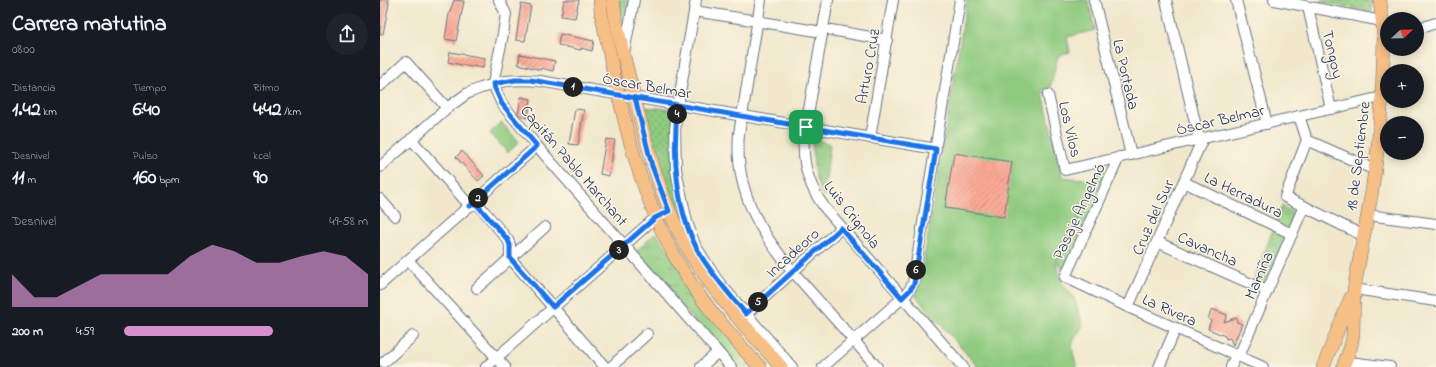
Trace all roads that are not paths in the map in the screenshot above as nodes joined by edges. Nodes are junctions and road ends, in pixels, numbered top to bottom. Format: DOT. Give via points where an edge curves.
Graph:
graph roads {
  1 [pos="499,0"];
  2 [pos="600,0"];
  3 [pos="613,0"];
  4 [pos="634,0"];
  5 [pos="696,0"];
  6 [pos="761,0"];
  7 [pos="828,0"];
  8 [pos="893,0"];
  9 [pos="960,0"];
  10 [pos="1094,0"];
  11 [pos="1166,0"];
  12 [pos="1236,0"];
  13 [pos="1274,0"];
  14 [pos="1380,0"];
  15 [pos="1308,7"];
  16 [pos="694,11"];
  17 [pos="1381,12"];
  18 [pos="1380,21"];
  19 [pos="760,22"];
  20 [pos="1436,23"];
  21 [pos="1424,27"];
  22 [pos="827,31"];
  23 [pos="887,40"];
  24 [pos="624,55"];
  25 [pos="493,84"];
  26 [pos="380,86"];
  27 [pos="618,95"];
  28 [pos="1048,95"];
  29 [pos="1380,97"];
  30 [pos="635,98"];
  31 [pos="678,105"];
  32 [pos="447,108"];
  33 [pos="1381,108"];
  34 [pos="1331,109"];
  35 [pos="742,116"];
  36 [pos="1299,116"];
  37 [pos="1267,124"];
  38 [pos="806,127"];
  39 [pos="870,138"];
  40 [pos="411,139"];
  41 [pos="1201,139"];
  42 [pos="1308,140"];
  43 [pos="537,146"];
  44 [pos="936,149"];
  45 [pos="1131,155"];
  46 [pos="1119,158"];
  47 [pos="380,167"];
  48 [pos="1065,170"];
  49 [pos="1375,170"];
  50 [pos="1184,182"];
  51 [pos="380,199"];
  52 [pos="470,206"];
  53 [pos="1304,206"];
  54 [pos="669,211"];
  55 [pos="1368,215"];
  56 [pos="395,216"];
  57 [pos="655,218"];
  58 [pos="1436,224"];
  59 [pos="545,227"];
  60 [pos="841,228"];
  61 [pos="1292,234"];
  62 [pos="1364,236"];
  63 [pos="1157,242"];
  64 [pos="624,245"];
  65 [pos="510,258"];
  66 [pos="408,260"];
  67 [pos="793,272"];
  68 [pos="1065,277"];
  69 [pos="380,284"];
  70 [pos="477,288"];
  71 [pos="1354,289"];
  72 [pos="1267,291"];
  73 [pos="902,298"];
  74 [pos="1436,301"];
  75 [pos="553,307"];
  76 [pos="1128,308"];
  77 [pos="746,314"];
  78 [pos="1176,328"];
  79 [pos="647,334"];
  80 [pos="413,336"];
  81 [pos="854,340"];
  82 [pos="717,353"];
  83 [pos="1238,356"];
  84 [pos="497,357"];
  85 [pos="384,362"];
  86 [pos="616,365"];
  87 [pos="1346,365"];
  88 [pos="486,367"];
  89 [pos="505,367"];
  90 [pos="605,367"];
  91 [pos="701,367"];
  92 [pos="731,367"];
  93 [pos="760,367"];
  94 [pos="781,367"];
  95 [pos="792,367"];
  96 [pos="823,367"];
  97 [pos="877,367"];
  98 [pos="963,367"];
  99 [pos="1159,367"];
  100 [pos="1231,367"];
  101 [pos="1264,367"];
  102 [pos="1323,367"];
  103 [pos="1390,367"];
  1 -- 25 [label="street" via="506,14"];
  2 -- 27 [label="main road"];
  3 -- 24 [label="main road"];
  4 -- 24 [label="street"];
  5 -- 16 [label="street"];
  6 -- 19 [label="street"];
  7 -- 22 [label="street, Luis Crignola"];
  8 -- 23 [label="street, Arturo Cruz"];
  9 -- 44 [label="street"];
  10 -- 45 [label="street, La Portada"];
  11 -- 41 [label="street"];
  12 -- 37 [label="street"];
  13 -- 15 [label="street"];
  14 -- 17 [label="main road, 18 de Septiembre"];
  15 -- 18 [label="street"];
  15 -- 34 [label="street, Tongoy"];
  16 -- 19 [label="street"];
  16 -- 31 [label="street"];
  19 -- 22 [label="street"];
  19 -- 35 [label="street"];
  20 -- 21 [label="street"];
  22 -- 23 [label="street"];
  22 -- 38 [label="street, Luis Crignola"];
  23 -- 39 [label="street, Arturo Cruz"];
  24 -- 30 [label="main road"];
  25 -- 27 [label="street, Óscar Belmar" via="531,80"];
  25 -- 32 [label="street, Óscar Belmar" via="468,93"];
  25 -- 43 [label="street, Capitán Pablo Marchant" via="502,104"];
  26 -- 32 [label="street" via="406,62"];
  27 -- 30 [label="street, Óscar Belmar"];
  27 -- 57 [label="main road" via="640,176"];
  28 -- 48 [label="street, Los Vilos"];
  29 -- 34 [label="street, Óscar Belmar"];
  30 -- 31 [label="street, Óscar Belmar"];
  30 -- 54 [label="main road" via="652,166"];
  31 -- 35 [label="street, Óscar Belmar"];
  31 -- 77 [label="street" via="675,135 676,170 690,234 707,266"];
  32 -- 40 [label="street, Óscar Belmar"];
  33 -- 49 [label="main road, 18 de Septiembre"];
  34 -- 36 [label="street, Óscar Belmar"];
  35 -- 38 [label="street, Óscar Belmar"];
  35 -- 67 [label="street" via="738,156 745,192 762,231"];
  36 -- 37 [label="street, Óscar Belmar"];
  36 -- 42 [label="street"];
  37 -- 41 [label="street, Óscar Belmar"];
  38 -- 39 [label="street, Óscar Belmar"];
  38 -- 60 [label="street, Luis Crignola" via="804,155 808,178 820,203"];
  39 -- 44 [label="street, Óscar Belmar"];
  40 -- 47 [label="street, Óscar Belmar"];
  40 -- 52 [label="street"];
  41 -- 45 [label="street, Óscar Belmar"];
  41 -- 50 [label="street, Cruz del Sur"];
  42 -- 49 [label="street"];
  42 -- 53 [label="street" via="1285,197"];
  43 -- 52 [label="street"];
  43 -- 64 [label="street, Capitán Pablo Marchant"];
  44 -- 73 [label="street" via="914,284"];
  45 -- 46 [label="street, Óscar Belmar"];
  46 -- 48 [label="street, Óscar Belmar"];
  46 -- 68 [label="street, Pasaje Angelmó"];
  49 -- 55 [label="main road, 18 de Septiembre"];
  50 -- 61 [label="street, La Herradura"];
  50 -- 63 [label="street, Cruz del Sur"];
  51 -- 56 [label="street"];
  52 -- 65 [label="street" via="478,206 508,240"];
  52 -- 66 [label="street"];
  53 -- 61 [label="street, Mamiña"];
  53 -- 62 [label="street"];
  54 -- 57 [label="street"];
  54 -- 94 [label="main road" via="696,261 728,308"];
  55 -- 58 [label="street"];
  55 -- 62 [label="main road, 18 de Septiembre"];
  57 -- 64 [label="street"];
  57 -- 93 [label="main road" via="674,257 700,297"];
  59 -- 65 [label="street"];
  60 -- 67 [label="street, Incadeoro"];
  60 -- 73 [label="street, Luis Crignola"];
  61 -- 72 [label="street, Mamiña"];
  62 -- 71 [label="main road, 18 de Septiembre"];
  63 -- 72 [label="street, Cavancha"];
  63 -- 76 [label="street, Cruz del Sur"];
  64 -- 75 [label="street"];
  64 -- 82 [label="street, Capitán Pablo Marchant"];
  65 -- 70 [label="street"];
  65 -- 75 [label="street"];
  66 -- 69 [label="street"];
  66 -- 84 [label="street"];
  67 -- 77 [label="street, Incadeoro"];
  67 -- 81 [label="street"];
  68 -- 76 [label="street, La Rivera"];
  71 -- 74 [label="street"];
  71 -- 87 [label="main road, 18 de Septiembre" via="1351,346"];
  71 -- 102 [label="main road"];
  72 -- 83 [label="street, Mamiña"];
  73 -- 81 [label="street"];
  73 -- 98 [label="street, Luis Crignola"];
  75 -- 84 [label="street"];
  75 -- 90 [label="street"];
  76 -- 78 [label="street, La Rivera"];
  77 -- 95 [label="street"];
  78 -- 83 [label="street, La Rivera"];
  78 -- 99 [label="street"];
  79 -- 86 [label="street"];
  80 -- 85 [label="street"];
  81 -- 96 [label="street"];
  81 -- 97 [label="street"];
  82 -- 91 [label="street"];
  82 -- 92 [label="street, Capitán Pablo Marchant"];
  83 -- 100 [label="street, Mamiña"];
  83 -- 101 [label="street, La Rivera"];
  84 -- 88 [label="street"];
  84 -- 89 [label="street"];
  87 -- 103 [label="street"];
}
